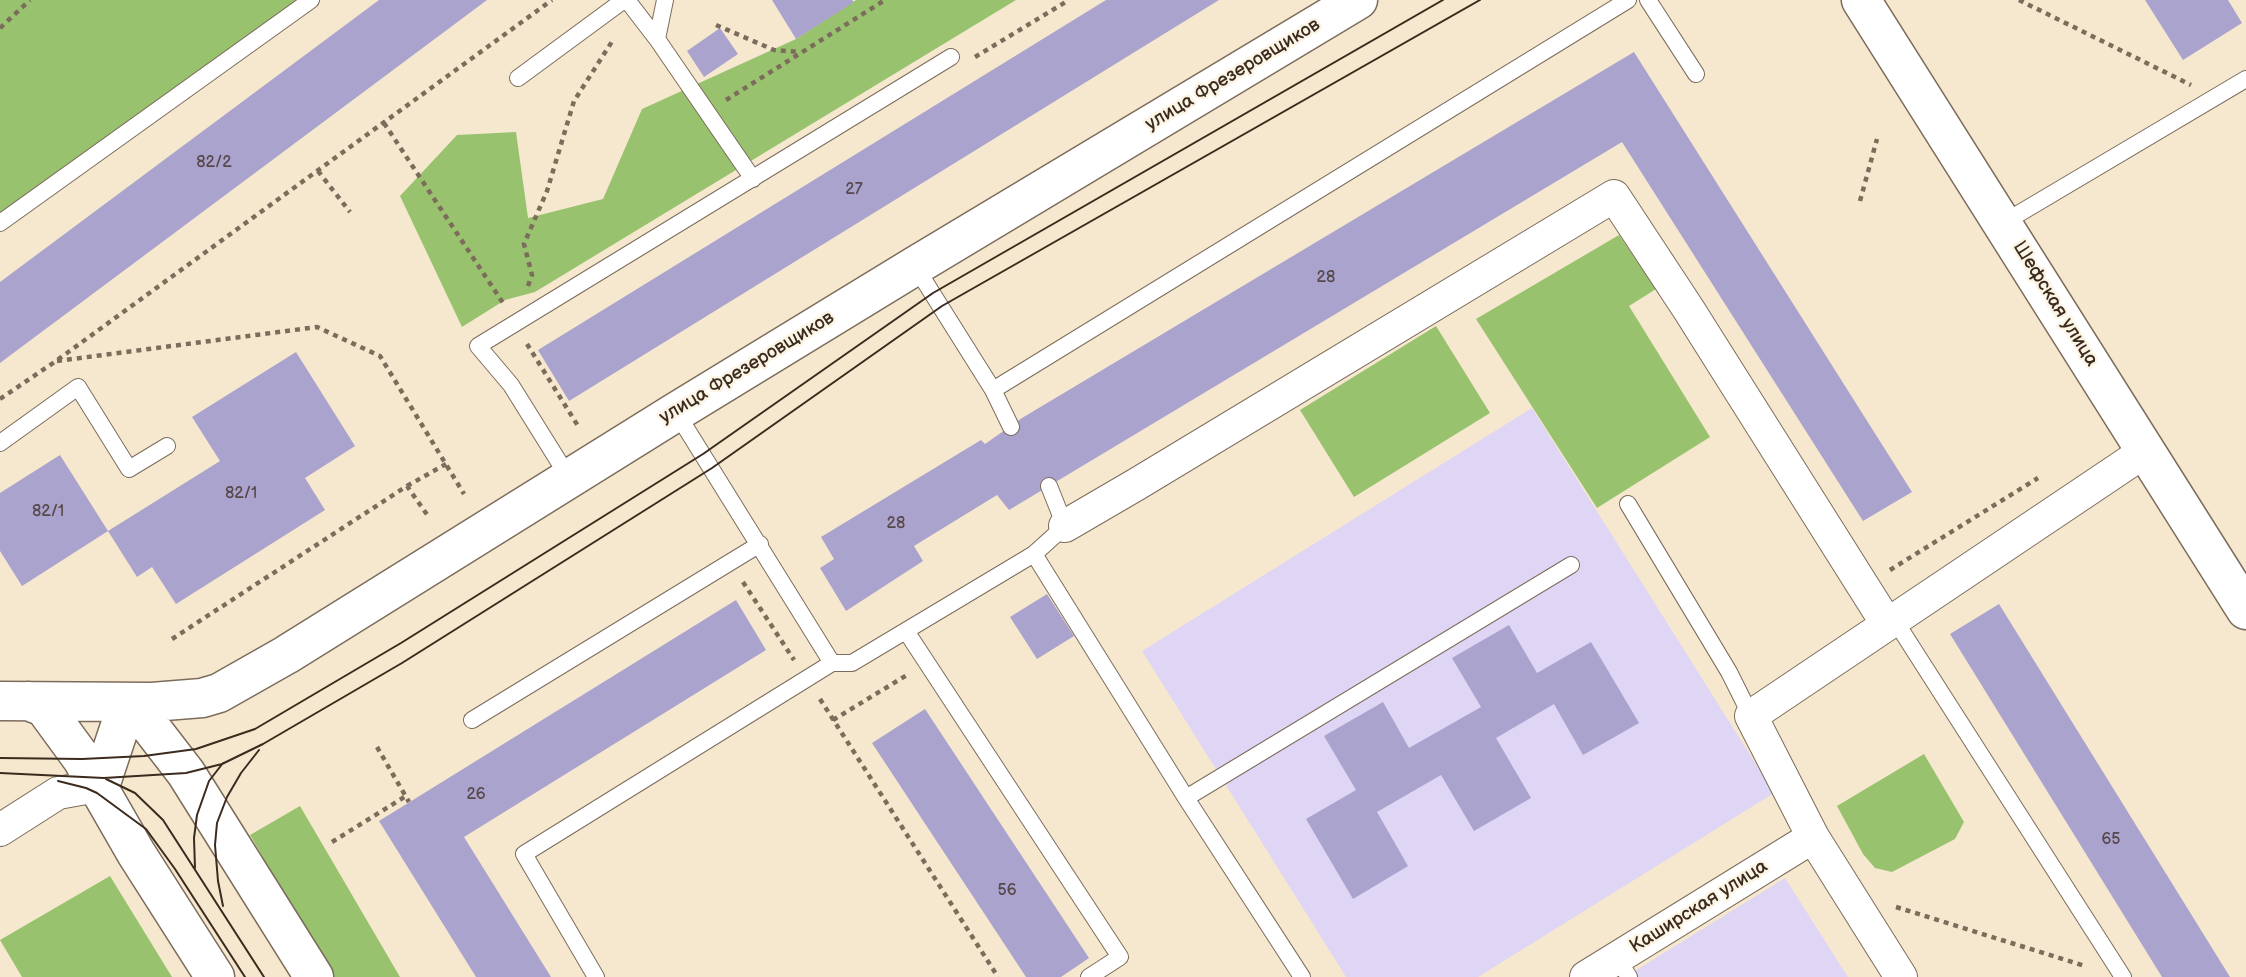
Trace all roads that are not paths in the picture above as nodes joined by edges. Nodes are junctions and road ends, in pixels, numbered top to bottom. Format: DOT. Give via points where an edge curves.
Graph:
graph roads {
  1 [pos="311,0"];
  2 [pos="665,0"];
  3 [pos="1358,0"];
  4 [pos="1628,0"];
  5 [pos="1648,0"];
  6 [pos="1861,0"];
  7 [pos="627,2"];
  8 [pos="657,39"];
  9 [pos="951,57"];
  10 [pos="1696,74"];
  11 [pos="518,78"];
  12 [pos="2246,79"];
  13 [pos="753,179"];
  14 [pos="0,223"];
  15 [pos="2003,223"];
  16 [pos="915,266"];
  17 [pos="993,390"];
  18 [pos="676,412"];
  19 [pos="1011,427"];
  20 [pos="0,443"];
  21 [pos="167,446"];
  22 [pos="2147,450"];
  23 [pos="569,478"];
  24 [pos="1049,486"];
  25 [pos="1628,504"];
  26 [pos="1065,526"];
  27 [pos="760,544"];
  28 [pos="1034,554"];
  29 [pos="1572,565"];
  30 [pos="2246,610"];
  31 [pos="1891,621"];
  32 [pos="906,631"];
  33 [pos="832,663"];
  34 [pos="219,693"];
  35 [pos="14,701"];
  36 [pos="128,702"];
  37 [pos="1751,716"];
  38 [pos="472,720"];
  39 [pos="99,789"];
  40 [pos="1186,798"];
  41 [pos="202,799"];
  42 [pos="0,830"];
  43 [pos="1813,837"];
  44 [pos="1623,967"];
  45 [pos="215,977"];
  46 [pos="314,977"];
  47 [pos="596,977"];
  48 [pos="1089,977"];
  49 [pos="1302,977"];
  50 [pos="1586,977"];
  51 [pos="1901,977"];
  52 [pos="2123,977"];
  1 -- 14 [label="lane"];
  2 -- 8 [label="lane"];
  3 -- 16 [label="main road, улица Фрезеровщиков"];
  4 -- 17 [label="lane"];
  5 -- 10 [label="lane"];
  6 -- 15 [label="main road, Шефская улица"];
  7 -- 8 [label="lane"];
  7 -- 11 [label="lane"];
  8 -- 13 [label="lane"];
  9 -- 13 [label="lane"];
  12 -- 15 [label="lane"];
  13 -- 23 [label="lane" via="478,346 511,385"];
  15 -- 22 [label="main road, Шефская улица"];
  16 -- 17 [label="lane"];
  16 -- 18 [label="main road, улица Фрезеровщиков"];
  17 -- 19 [label="lane"];
  18 -- 23 [label="main road, улица Фрезеровщиков"];
  18 -- 27 [label="lane"];
  20 -- 21 [label="lane" via="78,387 129,469"];
  22 -- 30 [label="main road, Шефская улица"];
  22 -- 31 [label="street"];
  23 -- 34 [label="main road, улица Фрезеровщиков"];
  24 -- 26 [label="lane"];
  25 -- 37 [label="lane"];
  26 -- 28 [label="lane"];
  26 -- 31 [label="street" via="1614,196"];
  27 -- 33 [label="lane"];
  27 -- 38 [label="lane"];
  28 -- 32 [label="lane"];
  28 -- 40 [label="lane"];
  29 -- 40 [label="lane"];
  31 -- 37 [label="street"];
  31 -- 52 [label="lane"];
  32 -- 33 [label="lane" via="852,663"];
  32 -- 48 [label="lane" via="1120,957"];
  33 -- 47 [label="lane" via="524,854"];
  34 -- 36 [label="main road, улица Фрезеровщиков"];
  34 -- 41 [label="main road" via="198,716 188,739"];
  35 -- 36 [label="main road, улица Фрезеровщиков"];
  35 -- 39 [label="main road" via="44,707"];
  36 -- 39 [label="main road"];
  36 -- 41 [label="main road"];
  37 -- 43 [label="street"];
  39 -- 42 [label="street" via="58,793"];
  39 -- 45 [label="main road"];
  40 -- 49 [label="lane"];
  41 -- 46 [label="main road"];
  43 -- 44 [label="street, Каширская улица"];
  43 -- 51 [label="street"];
  44 -- 50 [label="street, Каширская улица"];
}
